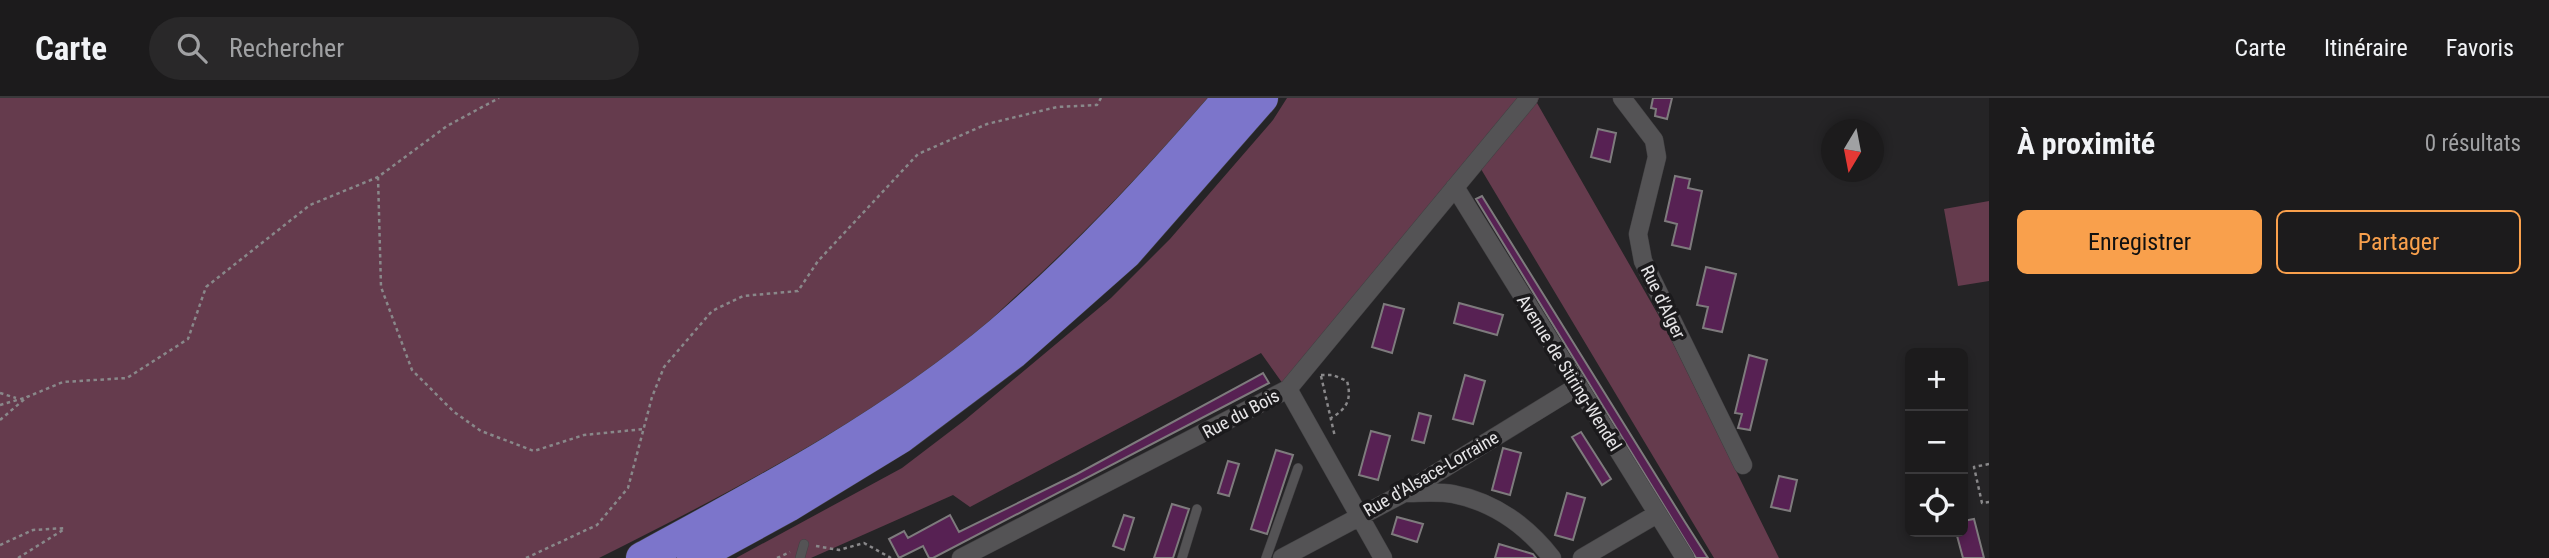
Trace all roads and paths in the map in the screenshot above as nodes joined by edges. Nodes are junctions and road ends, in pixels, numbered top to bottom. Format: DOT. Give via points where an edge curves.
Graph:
graph roads {
  1 [pos="499,98"];
  2 [pos="1101,98"];
  3 [pos="1229,98"];
  4 [pos="1262,98"];
  5 [pos="1529,98"];
  6 [pos="1622,98"];
  7 [pos="378,177"];
  8 [pos="1455,187"];
  9 [pos="1316,355"];
  10 [pos="1321,375"];
  11 [pos="1578,386"];
  12 [pos="1287,389"];
  13 [pos="0,393"];
  14 [pos="27,397"];
  15 [pos="16,398"];
  16 [pos="0,405"];
  17 [pos="1331,418"];
  18 [pos="0,420"];
  19 [pos="644,429"];
  20 [pos="1989,464"];
  21 [pos="1743,465"];
  22 [pos="1298,468"];
  23 [pos="1333,470"];
  24 [pos="1404,493"];
  25 [pos="1989,502"];
  26 [pos="1198,509"];
  27 [pos="1657,514"];
  28 [pos="1359,516"];
  29 [pos="804,544"];
  30 [pos="0,545"];
  31 [pos="19,558"];
  32 [pos="526,558"];
  33 [pos="642,558"];
  34 [pos="693,558"];
  35 [pos="800,558"];
  36 [pos="891,558"];
  37 [pos="961,558"];
  38 [pos="1182,558"];
  39 [pos="1266,558"];
  40 [pos="1282,558"];
  41 [pos="1383,558"];
  42 [pos="1552,558"];
  43 [pos="1583,558"];
  44 [pos="1685,558"];
  1 -- 7 [label="path" via="447,126"];
  2 -- 19 [label="path" via="1097,105 1057,107 986,124 918,154 818,261 798,291 744,296 712,311 664,367"];
  3 -- 33 [label="highway" via="1107,235 999,334 886,418"];
  4 -- 34 [label="highway" via="1126,253 1013,353 901,437"];
  5 -- 8 [label="street, Rue du Bois"];
  6 -- 21 [label="street, Rue d'Alger" via="1654,140 1657,158 1638,234 1643,261"];
  7 -- 14 [label="path" via="310,205 206,287 188,339 127,378 63,382"];
  7 -- 19 [label="path" via="380,287 412,370 454,412 481,431 534,451 584,435"];
  8 -- 9 [label="street, Rue du Bois"];
  8 -- 11 [label="street, Avenue de Stiring-Wendel"];
  9 -- 10 [label="path"];
  9 -- 12 [label="street, Rue du Bois"];
  10 -- 17 [label="path"];
  10 -- 17 [label="path" via="1348,381 1351,393 1347,406"];
  11 -- 24 [label="street, Rue d'Alsace-Lorraine"];
  11 -- 27 [label="street, Avenue de Stiring-Wendel"];
  12 -- 23 [label="street"];
  12 -- 37 [label="street, Rue du Bois"];
  13 -- 15 [label="path"];
  14 -- 15 [label="path"];
  14 -- 18 [label="path"];
  15 -- 16 [label="path"];
  17 -- 23 [label="path" via="1337,454"];
  19 -- 32 [label="path" via="628,488 597,525"];
  20 -- 25 [label="path" via="1974,467 1982,503"];
  22 -- 39 [label="lane"];
  23 -- 28 [label="street"];
  24 -- 28 [label="street, Rue d'Alsace-Lorraine"];
  24 -- 42 [label="street" via="1452,494 1499,511 1532,533"];
  26 -- 38 [label="lane"];
  27 -- 43 [label="street"];
  27 -- 44 [label="street, Avenue de Stiring-Wendel"];
  28 -- 40 [label="street, Rue d'Alsace-Lorraine"];
  28 -- 41 [label="street"];
  29 -- 35 [label="lane"];
  29 -- 36 [label="path" via="839,550 864,543"];
  30 -- 31 [label="path" via="33,530 66,528"];
}
